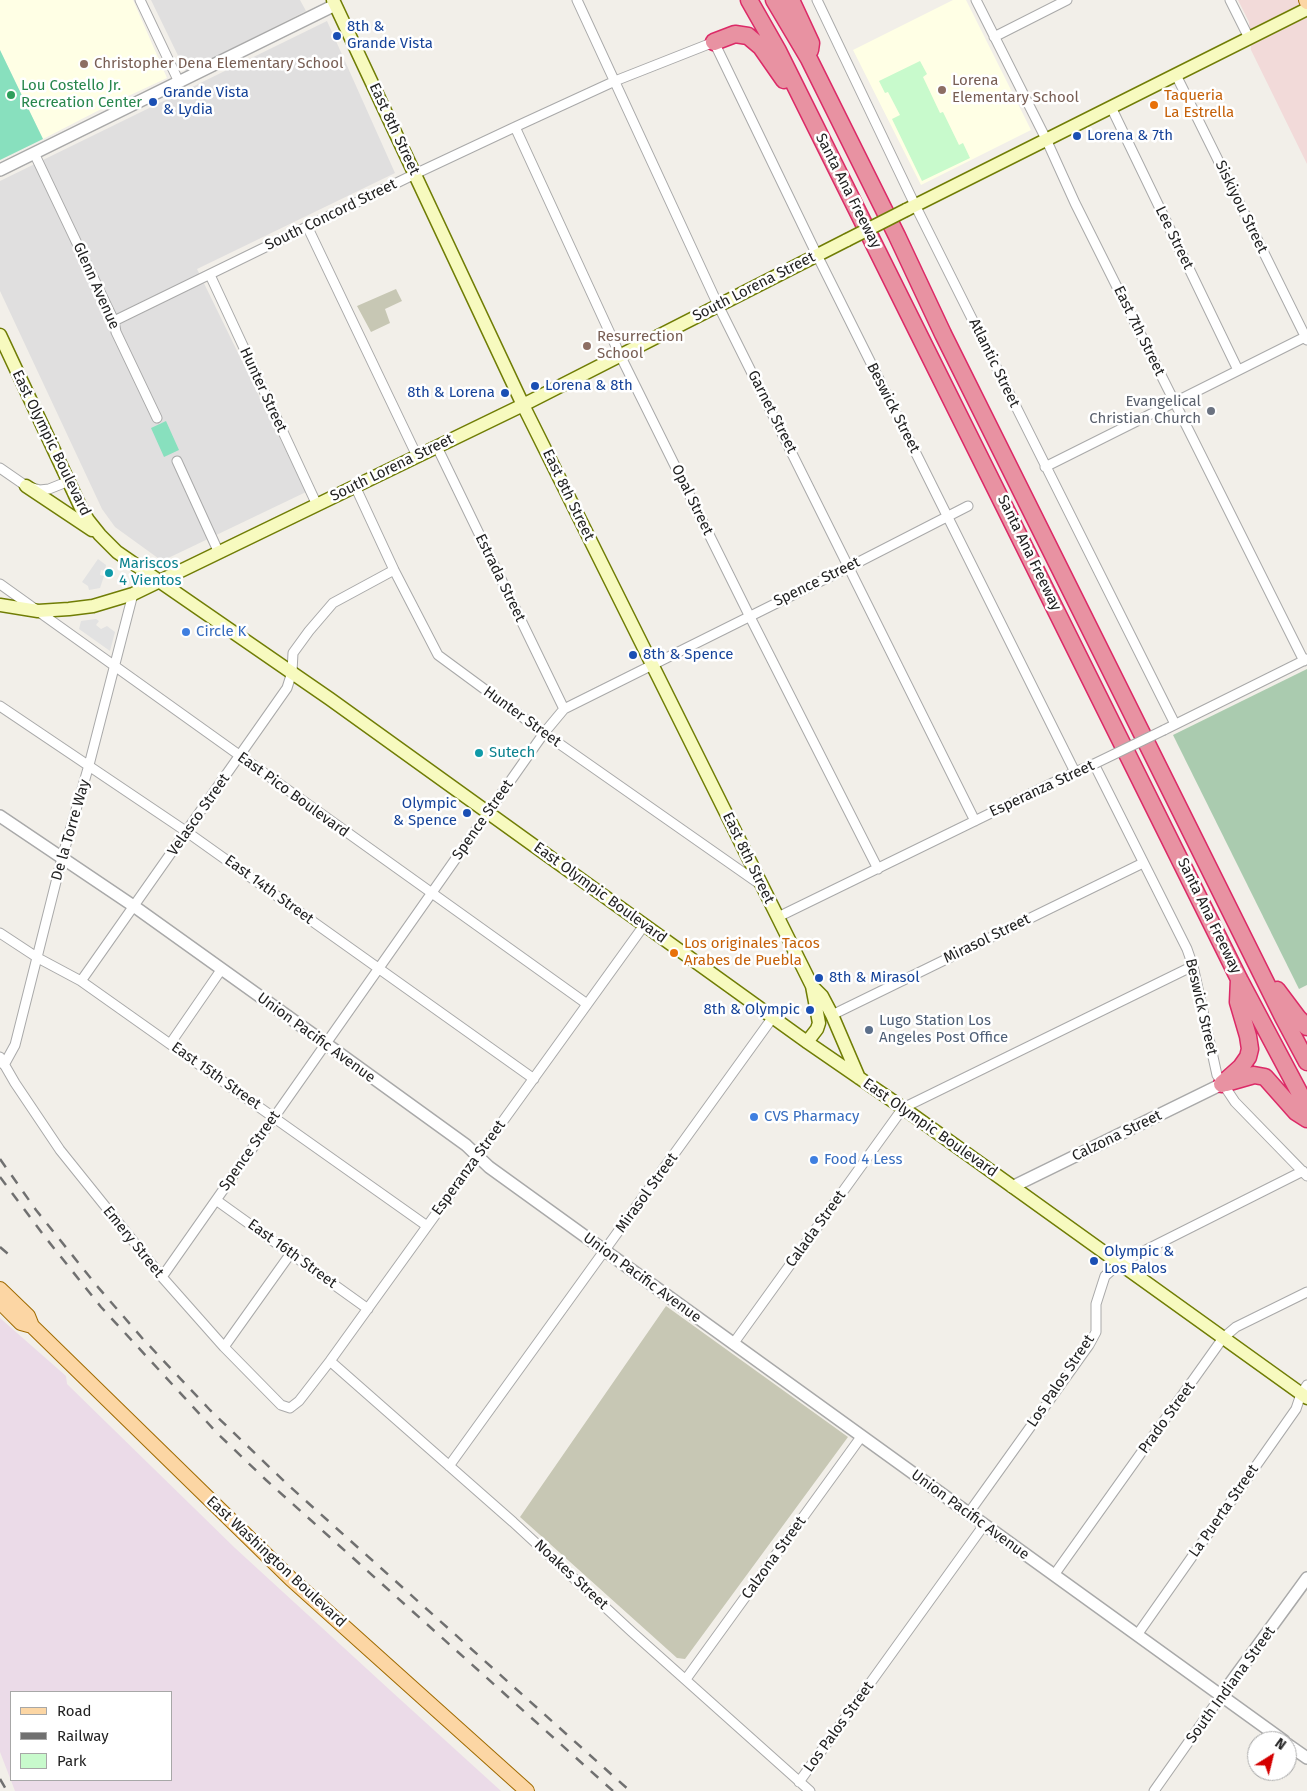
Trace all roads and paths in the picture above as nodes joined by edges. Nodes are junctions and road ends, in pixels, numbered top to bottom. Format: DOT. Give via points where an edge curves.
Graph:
graph roads {
  1 [pos="140,0"];
  2 [pos="577,0"];
  3 [pos="749,0"];
  4 [pos="774,0"];
  5 [pos="791,0"];
  6 [pos="817,0"];
  7 [pos="976,0"];
  8 [pos="1067,0"];
  9 [pos="1230,0"];
  10 [pos="337,2"];
  11 [pos="1307,9"];
  12 [pos="994,38"];
  13 [pos="1249,38"];
  14 [pos="714,42"];
  15 [pos="809,59"];
  16 [pos="1176,75"];
  17 [pos="615,81"];
  18 [pos="178,82"];
  19 [pos="1111,107"];
  20 [pos="812,117"];
  21 [pos="515,127"];
  22 [pos="1046,140"];
  23 [pos="34,153"];
  24 [pos="0,170"];
  25 [pos="415,174"];
  26 [pos="910,208"];
  27 [pos="307,226"];
  28 [pos="817,255"];
  29 [pos="210,275"];
  30 [pos="718,305"];
  31 [pos="114,321"];
  32 [pos="0,335"];
  33 [pos="1306,337"];
  34 [pos="620,355"];
  35 [pos="1238,370"];
  36 [pos="1174,402"];
  37 [pos="523,405"];
  38 [pos="157,418"];
  39 [pos="437,447"];
  40 [pos="417,456"];
  41 [pos="177,461"];
  42 [pos="1046,467"];
  43 [pos="0,468"];
  44 [pos="69,481"];
  45 [pos="26,486"];
  46 [pos="355,486"];
  47 [pos="317,505"];
  48 [pos="968,506"];
  49 [pos="948,517"];
  50 [pos="100,534"];
  51 [pos="219,553"];
  52 [pos="849,567"];
  53 [pos="394,570"];
  54 [pos="160,581"];
  55 [pos="0,584"];
  56 [pos="132,594"];
  57 [pos="0,605"];
  58 [pos="38,611"];
  59 [pos="749,615"];
  60 [pos="1306,660"];
  61 [pos="652,665"];
  62 [pos="114,666"];
  63 [pos="292,672"];
  64 [pos="0,706"];
  65 [pos="564,708"];
  66 [pos="1176,724"];
  67 [pos="544,733"];
  68 [pos="240,757"];
  69 [pos="1094,764"];
  70 [pos="89,765"];
  71 [pos="1075,772"];
  72 [pos="488,813"];
  73 [pos="0,816"];
  74 [pos="975,821"];
  75 [pos="187,832"];
  76 [pos="62,858"];
  77 [pos="1143,863"];
  78 [pos="878,869"];
  79 [pos="761,885"];
  80 [pos="431,894"];
  81 [pos="135,907"];
  82 [pos="778,917"];
  83 [pos="644,924"];
  84 [pos="0,933"];
  85 [pos="38,958"];
  86 [pos="1256,962"];
  87 [pos="1193,966"];
  88 [pos="378,968"];
  89 [pos="221,970"];
  90 [pos="1240,979"];
  91 [pos="81,981"];
  92 [pos="812,986"];
  93 [pos="587,1004"];
  94 [pos="832,1015"];
  95 [pos="773,1017"];
  96 [pos="1307,1027"];
  97 [pos="807,1042"];
  98 [pos="325,1043"];
  99 [pos="170,1044"];
  100 [pos="2,1061"];
  101 [pos="1307,1062"];
  102 [pos="859,1078"];
  103 [pos="534,1079"];
  104 [pos="1222,1084"];
  105 [pos="1307,1107"];
  106 [pos="903,1108"];
  107 [pos="275,1117"];
  108 [pos="1307,1119"];
  109 [pos="477,1156"];
  110 [pos="1305,1174"];
  111 [pos="1012,1187"];
  112 [pos="216,1200"];
  113 [pos="427,1226"];
  114 [pos="605,1251"];
  115 [pos="291,1253"];
  116 [pos="1120,1263"];
  117 [pos="162,1277"];
  118 [pos="0,1288"];
  119 [pos="1307,1292"];
  120 [pos="0,1302"];
  121 [pos="368,1309"];
  122 [pos="32,1326"];
  123 [pos="1224,1338"];
  124 [pos="733,1344"];
  125 [pos="224,1346"];
  126 [pos="330,1361"];
  127 [pos="1305,1392"];
  128 [pos="290,1408"];
  129 [pos="861,1437"];
  130 [pos="449,1466"];
  131 [pos="968,1514"];
  132 [pos="984,1525"];
  133 [pos="1054,1575"];
  134 [pos="1307,1578"];
  135 [pos="1137,1635"];
  136 [pos="686,1679"];
  137 [pos="1221,1696"];
  138 [pos="1270,1731"];
  139 [pos="799,1782"];
  140 [pos="527,1791"];
  141 [pos="810,1791"];
  142 [pos="1154,1791"];
  1 -- 18 [label="street"];
  2 -- 17 [label="street, Garnet Street"];
  3 -- 20 [label="highway, Santa Ana Freeway"];
  4 -- 15 [label="highway, Santa Ana Freeway"];
  5 -- 15 [label="highway" via="811,43"];
  6 -- 26 [label="street, Atlantic Street"];
  7 -- 12 [label="street, East 7th Street"];
  8 -- 12 [label="street"];
  9 -- 13 [label="street"];
  10 -- 18 [label="street"];
  10 -- 25 [label="main road, East 8th Street"];
  11 -- 13 [label="main road, South Lorena Street"];
  12 -- 22 [label="street, East 7th Street"];
  13 -- 16 [label="main road, South Lorena Street"];
  14 -- 17 [label="street, South Concord Street"];
  14 -- 20 [label="highway" via="735,34 754,41"];
  14 -- 28 [label="street, Beswick Street"];
  15 -- 86 [label="highway, Santa Ana Freeway"];
  16 -- 19 [label="main road, South Lorena Street"];
  16 -- 33 [label="street, Siskiyou Street"];
  17 -- 21 [label="street, South Concord Street"];
  17 -- 30 [label="street, Garnet Street"];
  18 -- 23 [label="street"];
  19 -- 22 [label="main road, South Lorena Street"];
  19 -- 35 [label="street, Lee Street"];
  20 -- 90 [label="highway, Santa Ana Freeway"];
  21 -- 25 [label="street, South Concord Street"];
  21 -- 34 [label="street, Opal Street"];
  22 -- 26 [label="main road, South Lorena Street"];
  22 -- 36 [label="street, East 7th Street"];
  23 -- 24 [label="street"];
  23 -- 31 [label="street, Glenn Avenue"];
  25 -- 27 [label="street, South Concord Street"];
  25 -- 37 [label="main road, East 8th Street"];
  26 -- 28 [label="main road, South Lorena Street, bridge"];
  26 -- 42 [label="street, Atlantic Street"];
  27 -- 29 [label="street, South Concord Street"];
  27 -- 40 [label="street"];
  28 -- 30 [label="main road, South Lorena Street"];
  28 -- 49 [label="street, Beswick Street"];
  29 -- 31 [label="street, South Concord Street"];
  29 -- 47 [label="street, Hunter Street"];
  30 -- 34 [label="main road, South Lorena Street"];
  30 -- 52 [label="street, Garnet Street"];
  31 -- 38 [label="street, Glenn Avenue" via="116,332"];
  32 -- 44 [label="main road, East Olympic Boulevard"];
  33 -- 35 [label="street"];
  34 -- 37 [label="main road, South Lorena Street"];
  34 -- 59 [label="street, Opal Street"];
  35 -- 36 [label="street"];
  36 -- 42 [label="street"];
  36 -- 60 [label="street, East 7th Street"];
  37 -- 39 [label="main road, South Lorena Street"];
  37 -- 61 [label="main road, East 8th Street"];
  39 -- 40 [label="main road, South Lorena Street"];
  39 -- 65 [label="street, Estrada Street"];
  40 -- 46 [label="main road, South Lorena Street"];
  41 -- 51 [label="street"];
  42 -- 66 [label="street, Atlantic Street"];
  43 -- 45 [label="street"];
  44 -- 45 [label="street" via="44,490"];
  44 -- 50 [label="main road, East Olympic Boulevard" via="88,520"];
  45 -- 50 [label="main road"];
  46 -- 47 [label="main road, South Lorena Street"];
  46 -- 53 [label="street, Hunter Street"];
  47 -- 51 [label="main road, South Lorena Street"];
  48 -- 49 [label="street, Spence Street"];
  49 -- 52 [label="street, Spence Street"];
  49 -- 71 [label="street, Beswick Street"];
  50 -- 54 [label="main road, East Olympic Boulevard" via="117,552"];
  51 -- 54 [label="main road, South Lorena Street"];
  52 -- 59 [label="street, Spence Street"];
  52 -- 74 [label="street, Garnet Street"];
  53 -- 63 [label="street, Velasco Street" via="333,603 293,653"];
  53 -- 67 [label="street, Hunter Street" via="438,654"];
  54 -- 56 [label="main road, South Lorena Street"];
  54 -- 63 [label="main road, East Olympic Boulevard"];
  55 -- 58 [label="street, East Pico Boulevard"];
  56 -- 58 [label="main road, South Lorena Street" via="93,606"];
  56 -- 62 [label="street, De la Torre Way"];
  57 -- 58 [label="main road, South Lorena Street"];
  58 -- 62 [label="street, East Pico Boulevard"];
  59 -- 61 [label="street, Spence Street"];
  59 -- 78 [label="street, Opal Street"];
  60 -- 66 [label="street, Esperanza Street"];
  61 -- 65 [label="street, Spence Street"];
  61 -- 79 [label="main road, East 8th Street"];
  62 -- 68 [label="street, East Pico Boulevard"];
  62 -- 70 [label="street, De la Torre Way"];
  63 -- 68 [label="street, Velasco Street" via="288,686"];
  63 -- 72 [label="main road, East Olympic Boulevard"];
  64 -- 70 [label="street, East 14th Street"];
  65 -- 67 [label="street, Spence Street"];
  66 -- 69 [label="street, Esperanza Street, bridge"];
  67 -- 72 [label="street, Spence Street"];
  67 -- 79 [label="street, Hunter Street"];
  68 -- 75 [label="street, Velasco Street"];
  68 -- 80 [label="street, East Pico Boulevard"];
  69 -- 71 [label="street, Esperanza Street"];
  69 -- 77 [label="street, Beswick Street"];
  70 -- 75 [label="street, East 14th Street"];
  70 -- 76 [label="street, De la Torre Way"];
  71 -- 74 [label="street, Esperanza Street"];
  72 -- 80 [label="street, Spence Street"];
  72 -- 83 [label="main road, East Olympic Boulevard"];
  73 -- 76 [label="street, Union Pacific Avenue"];
  74 -- 78 [label="street, Esperanza Street"];
  75 -- 81 [label="street, Velasco Street"];
  75 -- 88 [label="street, East 14th Street"];
  76 -- 81 [label="street, Union Pacific Avenue"];
  76 -- 85 [label="street, De la Torre Way"];
  77 -- 87 [label="street, Beswick Street"];
  77 -- 94 [label="street, Mirasol Street"];
  78 -- 82 [label="street, Esperanza Street"];
  79 -- 82 [label="main road, East 8th Street"];
  80 -- 88 [label="street, Spence Street"];
  80 -- 93 [label="street, East Pico Boulevard"];
  81 -- 89 [label="street, Union Pacific Avenue"];
  81 -- 91 [label="street, Velasco Street"];
  82 -- 92 [label="main road, East 8th Street"];
  83 -- 93 [label="street, Esperanza Street"];
  83 -- 95 [label="main road, East Olympic Boulevard"];
  84 -- 85 [label="street, East 15th Street"];
  85 -- 91 [label="street, East 15th Street"];
  85 -- 100 [label="street, De la Torre Way" via="15,1045"];
  86 -- 96 [label="highway"];
  86 -- 101 [label="highway, Santa Ana Freeway"];
  87 -- 104 [label="street, Beswick Street" via="1217,1075"];
  87 -- 106 [label="street, Calada Street"];
  88 -- 98 [label="street, Spence Street"];
  88 -- 103 [label="street, East 14th Street"];
  89 -- 98 [label="street, Union Pacific Avenue"];
  89 -- 99 [label="street"];
  90 -- 104 [label="highway" via="1238,1002 1250,1048 1248,1058"];
  90 -- 105 [label="highway, Santa Ana Freeway"];
  91 -- 99 [label="street, East 15th Street"];
  92 -- 94 [label="main road, East 8th Street" via="822,996"];
  92 -- 97 [label="main road, East 8th Street" via="819,1023"];
  93 -- 103 [label="street, Esperanza Street"];
  94 -- 102 [label="main road, East 8th Street"];
  95 -- 97 [label="main road, East Olympic Boulevard"];
  95 -- 114 [label="street, Mirasol Street"];
  97 -- 102 [label="main road, East Olympic Boulevard"];
  98 -- 107 [label="street, Spence Street"];
  98 -- 109 [label="street, Union Pacific Avenue"];
  99 -- 107 [label="street, East 15th Street"];
  100 -- 117 [label="street, Emery Street" via="60,1150"];
  102 -- 106 [label="main road, East Olympic Boulevard"];
  103 -- 109 [label="street, Esperanza Street"];
  104 -- 108 [label="highway" via="1254,1075 1266,1077 1296,1112"];
  104 -- 110 [label="street, Beswick Street" via="1235,1102"];
  104 -- 111 [label="street, Calzona Street"];
  106 -- 111 [label="main road, East Olympic Boulevard"];
  106 -- 124 [label="street, Calada Street"];
  107 -- 112 [label="street, Spence Street"];
  107 -- 113 [label="street, East 15th Street"];
  109 -- 113 [label="street, Esperanza Street"];
  109 -- 114 [label="street, Union Pacific Avenue"];
  110 -- 116 [label="street, Los Palos Street"];
  111 -- 116 [label="main road, East Olympic Boulevard"];
  112 -- 115 [label="street, East 16th Street"];
  112 -- 117 [label="street, Spence Street"];
  113 -- 121 [label="street, Esperanza Street"];
  114 -- 124 [label="street, Union Pacific Avenue"];
  114 -- 130 [label="street, Mirasol Street"];
  115 -- 121 [label="street, East 16th Street"];
  115 -- 125 [label="street"];
  116 -- 123 [label="main road, East Olympic Boulevard"];
  116 -- 131 [label="street, Los Palos Street" via="1105,1276 1099,1290 1096,1332 1089,1345"];
  117 -- 125 [label="street, Emery Street"];
  118 -- 122 [label="main road, East Washington Boulevard" via="28,1316"];
  119 -- 123 [label="street, Prado Street" via="1236,1327"];
  120 -- 122 [label="main road, East Washington Boulevard" via="21,1323"];
  121 -- 126 [label="street, Esperanza Street"];
  122 -- 140 [label="main road, East Washington Boulevard" via="291,1579"];
  123 -- 127 [label="main road, East Olympic Boulevard"];
  123 -- 133 [label="street, Prado Street"];
  124 -- 129 [label="street, Union Pacific Avenue"];
  125 -- 128 [label="street, Emery Street" via="281,1405"];
  126 -- 128 [label="street, Esperanza Street"];
  126 -- 130 [label="street, Noakes Street"];
  127 -- 135 [label="street, La Puerta Street"];
  129 -- 131 [label="street, Union Pacific Avenue"];
  129 -- 136 [label="street, Calzona Street"];
  130 -- 136 [label="street, Noakes Street"];
  131 -- 132 [label="street, Union Pacific Avenue"];
  132 -- 133 [label="street, Union Pacific Avenue"];
  132 -- 139 [label="street, Los Palos Street"];
  133 -- 135 [label="street, Union Pacific Avenue"];
  134 -- 137 [label="street, South Indiana Street"];
  135 -- 137 [label="street, Union Pacific Avenue"];
  136 -- 139 [label="street, Noakes Street"];
  137 -- 138 [label="street, Union Pacific Avenue"];
  137 -- 142 [label="street, South Indiana Street"];
  139 -- 141 [label="street, Noakes Street"];
}
